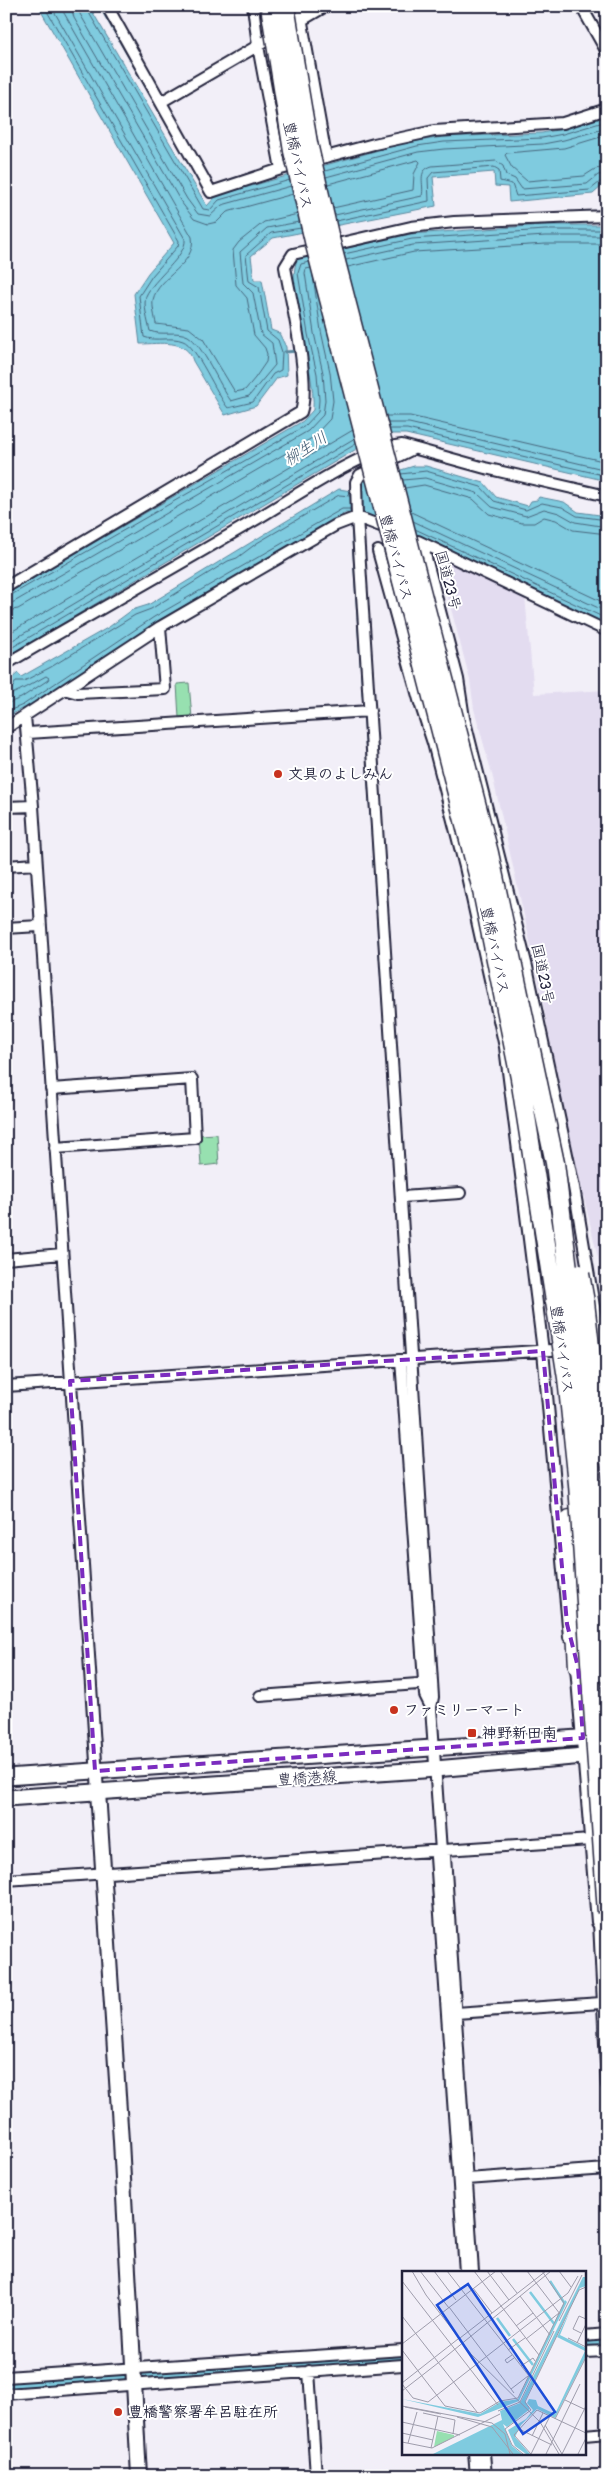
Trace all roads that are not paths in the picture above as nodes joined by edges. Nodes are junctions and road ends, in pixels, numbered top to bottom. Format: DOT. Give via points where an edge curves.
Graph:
graph roads {
  1 [pos="107,6"];
  2 [pos="253,6"];
  3 [pos="270,6"];
  4 [pos="284,6"];
  5 [pos="299,6"];
  6 [pos="326,6"];
  7 [pos="581,6"];
  8 [pos="301,20"];
  9 [pos="258,46"];
  10 [pos="607,52"];
  11 [pos="161,102"];
  12 [pos="607,109"];
  13 [pos="326,157"];
  14 [pos="281,169"];
  15 [pos="607,216"];
  16 [pos="413,449"];
  17 [pos="607,496"];
  18 [pos="357,517"];
  19 [pos="422,543"];
  20 [pos="378,551"];
  21 [pos="360,554"];
  22 [pos="6,587"];
  23 [pos="160,627"];
  24 [pos="607,631"];
  25 [pos="6,664"];
  26 [pos="67,690"];
  27 [pos="370,711"];
  28 [pos="25,716"];
  29 [pos="6,728"];
  30 [pos="28,733"];
  31 [pos="484,798"];
  32 [pos="33,806"];
  33 [pos="6,807"];
  34 [pos="450,808"];
  35 [pos="36,864"];
  36 [pos="6,866"];
  37 [pos="39,926"];
  38 [pos="6,928"];
  39 [pos="547,1066"];
  40 [pos="509,1074"];
  41 [pos="51,1088"];
  42 [pos="55,1148"];
  43 [pos="555,1164"];
  44 [pos="460,1193"];
  45 [pos="402,1197"];
  46 [pos="540,1203"];
  47 [pos="62,1254"];
  48 [pos="6,1259"];
  49 [pos="604,1347"];
  50 [pos="543,1351"];
  51 [pos="401,1360"];
  52 [pos="413,1360"];
  53 [pos="70,1382"];
  54 [pos="6,1386"];
  55 [pos="410,1392"];
  56 [pos="607,1416"];
  57 [pos="607,1505"];
  58 [pos="578,1667"];
  59 [pos="607,1674"];
  60 [pos="428,1684"];
  61 [pos="260,1696"];
  62 [pos="607,1736"];
  63 [pos="583,1738"];
  64 [pos="434,1747"];
  65 [pos="607,1754"];
  66 [pos="584,1756"];
  67 [pos="436,1769"];
  68 [pos="95,1771"];
  69 [pos="6,1777"];
  70 [pos="98,1792"];
  71 [pos="6,1798"];
  72 [pos="591,1840"];
  73 [pos="441,1851"];
  74 [pos="103,1874"];
  75 [pos="6,1880"];
  76 [pos="604,1919"];
  77 [pos="601,2002"];
  78 [pos="453,2016"];
  79 [pos="607,2085"];
  80 [pos="607,2169"];
  81 [pos="464,2181"];
  82 [pos="467,2237"];
  83 [pos="465,2271"];
  84 [pos="473,2271"];
  85 [pos="607,2334"];
  86 [pos="587,2335"];
  87 [pos="402,2350"];
  88 [pos="607,2351"];
  89 [pos="588,2352"];
  90 [pos="402,2365"];
  91 [pos="134,2368"];
  92 [pos="309,2371"];
  93 [pos="6,2377"];
  94 [pos="134,2386"];
  95 [pos="6,2394"];
  96 [pos="607,2433"];
  97 [pos="586,2435"];
  98 [pos="474,2454"];
  99 [pos="484,2454"];
  100 [pos="139,2476"];
  101 [pos="316,2476"];
  102 [pos="476,2476"];
  103 [pos="486,2476"];
  1 -- 11 [label="street"];
  2 -- 9 [label="street"];
  3 -- 46 [label="highway, 豊橋バイパス, bridge" via="293,151 314,241 481,886 517,1061"];
  4 -- 43 [label="highway, 豊橋バイパス, bridge" via="308,143 329,235 488,853"];
  5 -- 8 [label="street"];
  6 -- 8 [label="street"];
  7 -- 10 [label="street"];
  8 -- 9 [label="street"];
  8 -- 13 [label="street"];
  9 -- 11 [label="street"];
  9 -- 14 [label="street"];
  11 -- 14 [label="street" via="212,192"];
  12 -- 13 [label="street" via="563,123 434,131"];
  13 -- 14 [label="street"];
  15 -- 22 [label="street" via="420,226 293,254 285,266 300,357 304,400 300,412"];
  16 -- 17 [label="street"];
  16 -- 18 [label="street" via="360,475 356,482"];
  16 -- 25 [label="street" via="394,446 351,465"];
  18 -- 19 [label="street"];
  18 -- 21 [label="street"];
  18 -- 23 [label="street"];
  19 -- 20 [label="street"];
  19 -- 24 [label="street"];
  19 -- 31 [label="street, 国道23号" via="458,679"];
  20 -- 21 [label="street"];
  20 -- 34 [label="street"];
  21 -- 27 [label="street"];
  23 -- 26 [label="street"];
  23 -- 26 [label="street" via="165,689"];
  26 -- 28 [label="street"];
  27 -- 30 [label="street"];
  27 -- 45 [label="street"];
  28 -- 29 [label="street"];
  28 -- 30 [label="street"];
  30 -- 32 [label="street"];
  31 -- 34 [label="street"];
  31 -- 39 [label="street, 国道23号" via="527,967"];
  32 -- 33 [label="street"];
  32 -- 35 [label="street"];
  34 -- 40 [label="street"];
  35 -- 36 [label="street"];
  35 -- 37 [label="street"];
  37 -- 38 [label="street"];
  37 -- 41 [label="street"];
  39 -- 40 [label="street"];
  39 -- 49 [label="street, 国道23号"];
  40 -- 50 [label="street"];
  41 -- 42 [label="street"];
  41 -- 42 [label="street" via="192,1079 195,1138"];
  42 -- 47 [label="street"];
  43 -- 57 [label="highway, bridge" via="574,1237 586,1302"];
  43 -- 59 [label="highway, 豊橋バイパス, bridge" via="585,1408"];
  44 -- 45 [label="street"];
  45 -- 52 [label="street"];
  46 -- 58 [label="highway, bridge" via="570,1519"];
  46 -- 76 [label="highway, 豊橋バイパス, bridge" via="567,1378 578,1484"];
  47 -- 48 [label="street"];
  47 -- 53 [label="street"];
  49 -- 50 [label="street"];
  49 -- 56 [label="street, 国道23号"];
  50 -- 52 [label="street"];
  50 -- 58 [label="street" via="567,1624 570,1646"];
  51 -- 52 [label="street"];
  51 -- 53 [label="street"];
  51 -- 55 [label="street"];
  52 -- 55 [label="street"];
  53 -- 54 [label="street"];
  53 -- 68 [label="street"];
  55 -- 60 [label="street"];
  58 -- 63 [label="street"];
  60 -- 61 [label="street"];
  60 -- 64 [label="street" via="434,1697 431,1707"];
  62 -- 63 [label="main road, 豊橋港線"];
  63 -- 64 [label="main road, 豊橋港線"];
  63 -- 66 [label="street"];
  64 -- 67 [label="street"];
  64 -- 68 [label="main road, 豊橋港線"];
  65 -- 66 [label="main road, 豊橋港線"];
  66 -- 67 [label="main road, 豊橋港線"];
  66 -- 72 [label="street"];
  67 -- 70 [label="main road, 豊橋港線"];
  67 -- 73 [label="street"];
  68 -- 69 [label="main road, 豊橋港線"];
  68 -- 70 [label="street"];
  70 -- 71 [label="main road, 豊橋港線"];
  70 -- 74 [label="street"];
  72 -- 73 [label="street"];
  72 -- 76 [label="street"];
  73 -- 74 [label="street"];
  73 -- 78 [label="street" via="445,1856 445,1914"];
  74 -- 75 [label="street"];
  74 -- 91 [label="street"];
  76 -- 77 [label="street"];
  77 -- 78 [label="street"];
  77 -- 79 [label="street"];
  78 -- 81 [label="street"];
  80 -- 81 [label="street"];
  81 -- 82 [label="street"];
  82 -- 83 [label="street"];
  82 -- 84 [label="street"];
  85 -- 86 [label="street"];
  86 -- 89 [label="street"];
  87 -- 91 [label="street"];
  88 -- 89 [label="street"];
  90 -- 92 [label="street"];
  91 -- 93 [label="street"];
  91 -- 94 [label="street"];
  92 -- 94 [label="street"];
  92 -- 101 [label="street"];
  94 -- 95 [label="street"];
  94 -- 100 [label="street"];
  96 -- 97 [label="street"];
  98 -- 102 [label="street"];
  99 -- 103 [label="street"];
}
